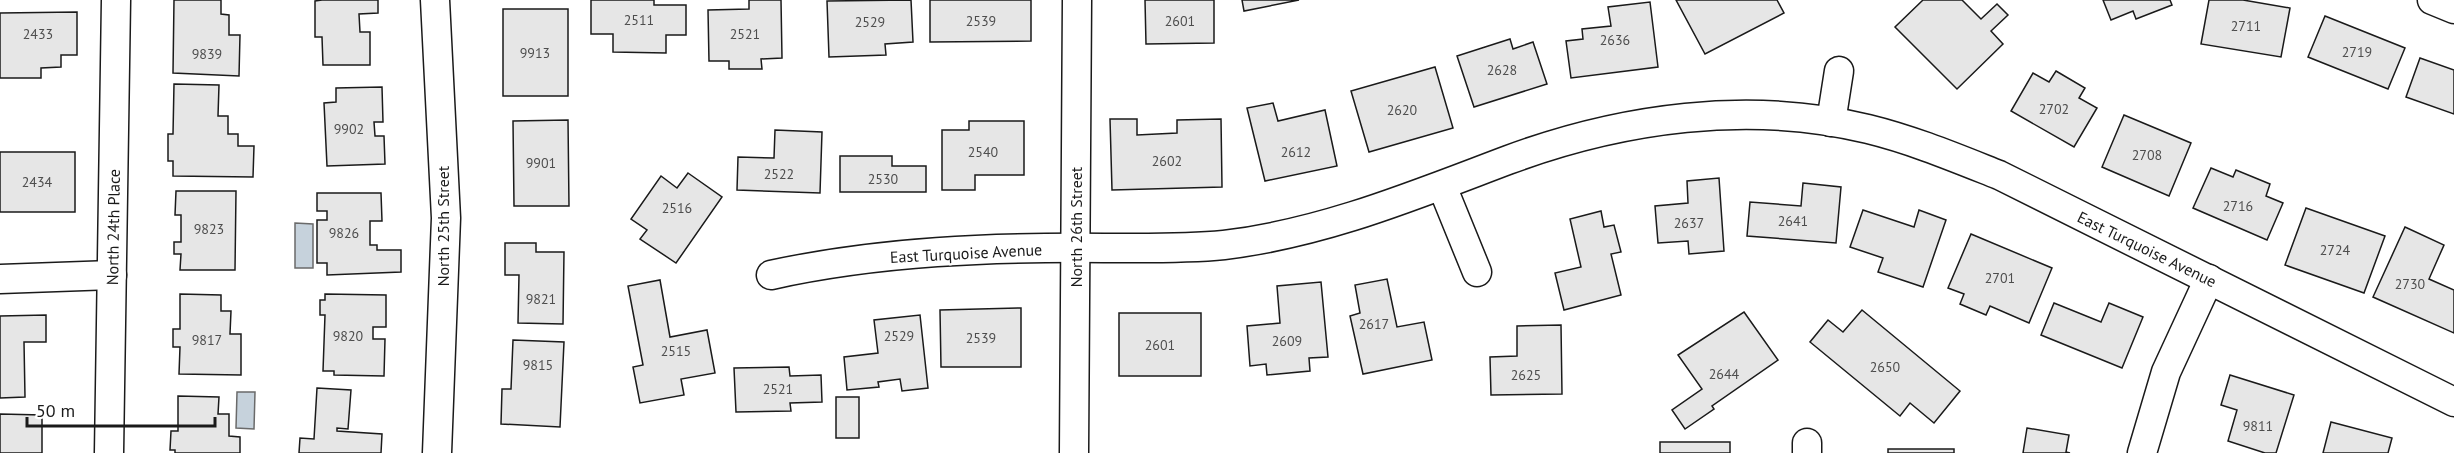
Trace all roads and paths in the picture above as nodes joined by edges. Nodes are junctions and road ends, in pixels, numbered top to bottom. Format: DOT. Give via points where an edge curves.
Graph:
graph roads {
  1 [pos="116,0"];
  2 [pos="435,0"];
  3 [pos="1077,0"];
  4 [pos="2432,0"];
  5 [pos="2454,9"];
  6 [pos="1839,71"];
  7 [pos="1831,122"];
  8 [pos="1442,186"];
  9 [pos="1076,249"];
  10 [pos="1477,272"];
  11 [pos="112,275"];
  12 [pos="771,275"];
  13 [pos="0,279"];
  14 [pos="2210,279"];
  15 [pos="2454,402"];
  16 [pos="109,453"];
  17 [pos="437,453"];
  18 [pos="1074,453"];
  19 [pos="2142,453"];
  1 -- 11 [label="street, North 24th Place"];
  2 -- 17 [label="street, North 25th Street" via="446,218"];
  3 -- 9 [label="street, North 26th Street"];
  4 -- 5 [label="street"];
  6 -- 7 [label="street"];
  7 -- 8 [label="street, East Turquoise Avenue" via="1761,116 1662,119 1571,140"];
  7 -- 14 [label="street, East Turquoise Avenue" via="1929,147 1999,175"];
  8 -- 9 [label="street, East Turquoise Avenue" via="1364,214 1265,239 1166,249"];
  8 -- 10 [label="street"];
  9 -- 12 [label="street, East Turquoise Avenue" via="925,252"];
  9 -- 18 [label="street, North 26th Street"];
  11 -- 13 [label="street"];
  11 -- 16 [label="street, North 24th Place"];
  14 -- 15 [label="street, East Turquoise Avenue"];
  14 -- 19 [label="street" via="2166,372"];
}
